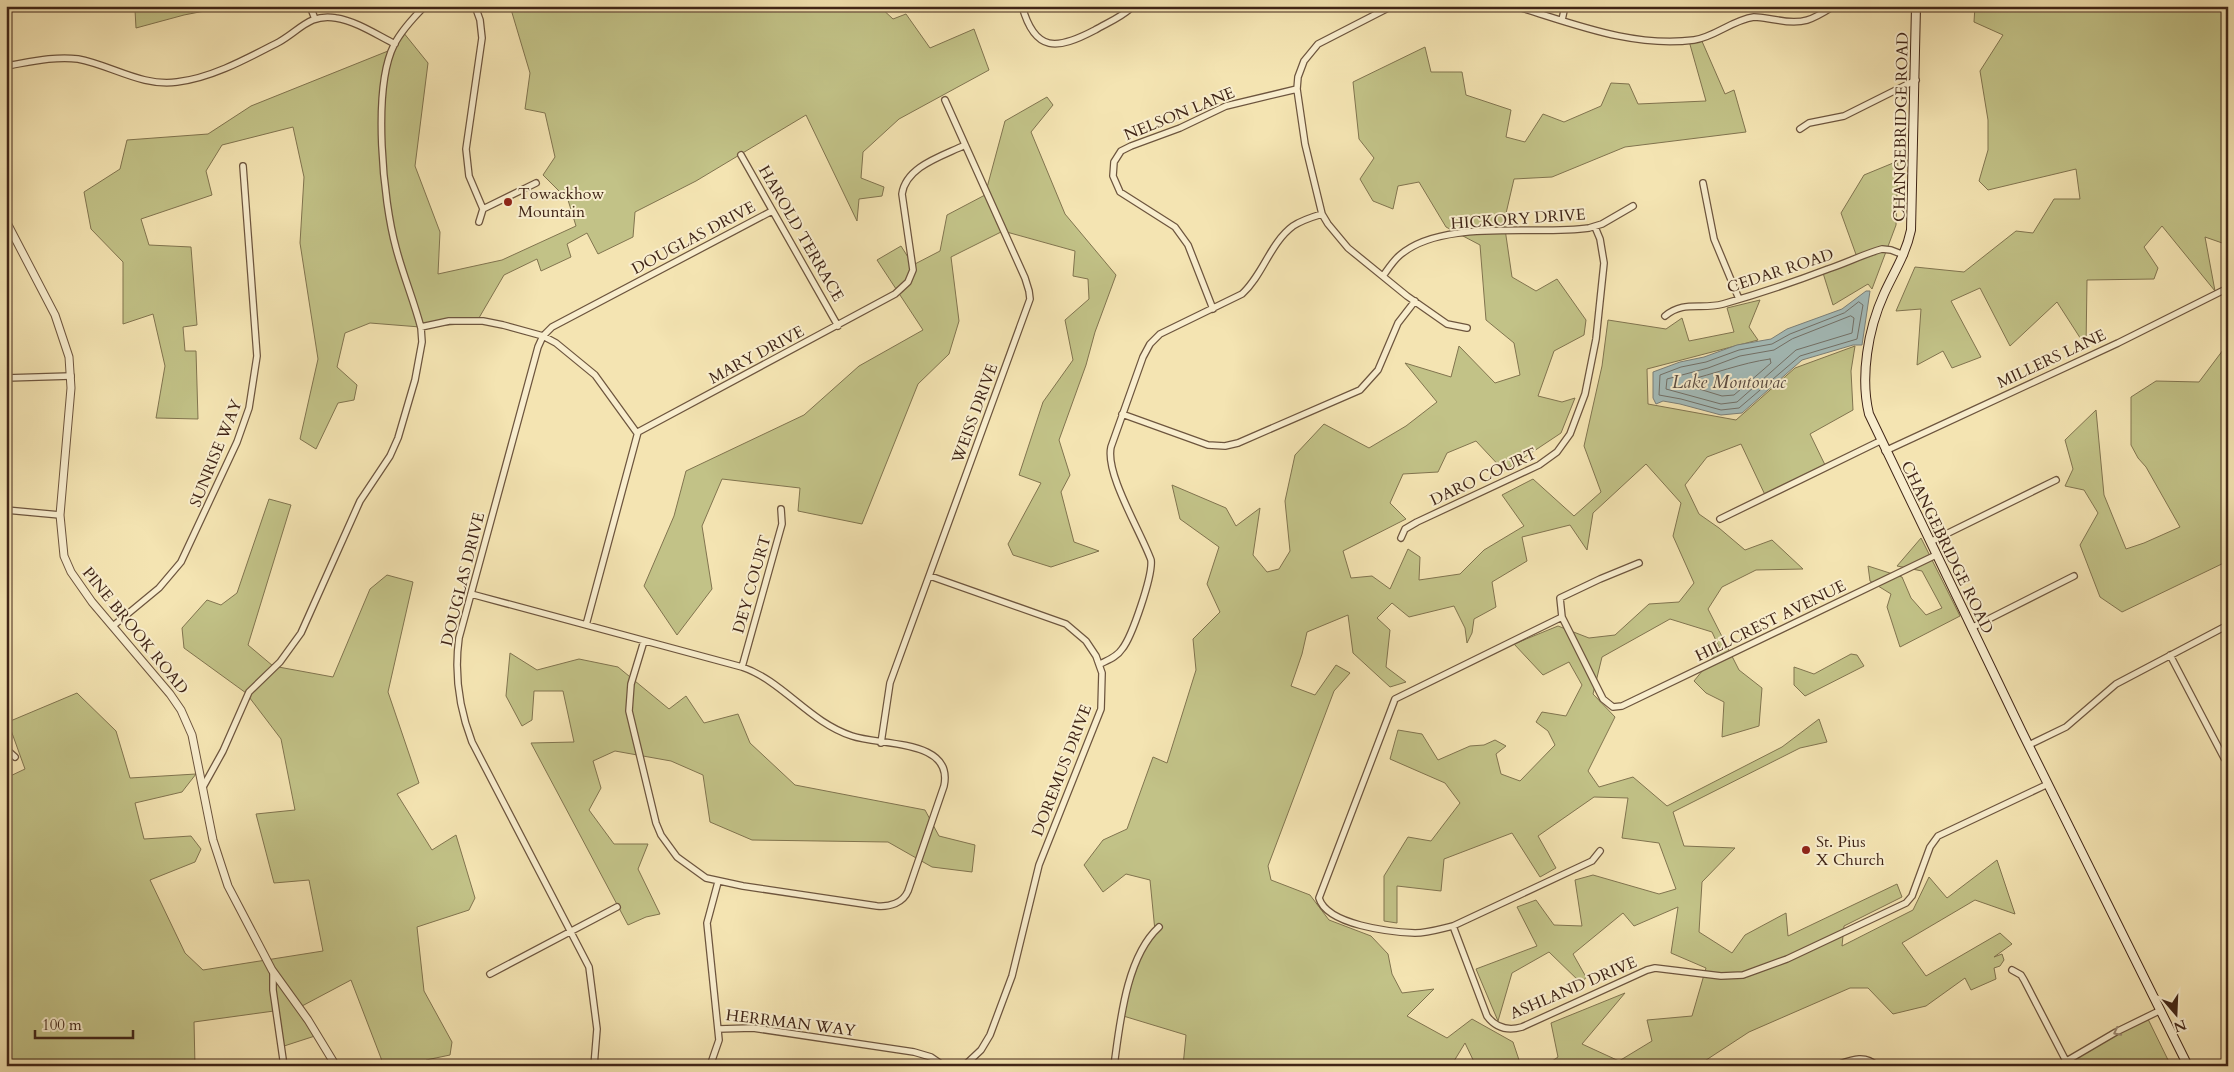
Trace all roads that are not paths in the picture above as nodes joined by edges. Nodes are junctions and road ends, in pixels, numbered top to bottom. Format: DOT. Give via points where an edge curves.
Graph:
graph roads {
  1 [pos="310,6"];
  2 [pos="425,6"];
  3 [pos="475,6"];
  4 [pos="1022,6"];
  5 [pos="1392,6"];
  6 [pos="1515,6"];
  7 [pos="1565,6"];
  8 [pos="1834,6"];
  9 [pos="1916,6"];
  10 [pos="1131,8"];
  11 [pos="315,19"];
  12 [pos="1562,20"];
  13 [pos="395,44"];
  14 [pos="6,66"];
  15 [pos="1916,80"];
  16 [pos="1296,90"];
  17 [pos="945,100"];
  18 [pos="1800,129"];
  19 [pos="965,145"];
  20 [pos="741,155"];
  21 [pos="242,166"];
  22 [pos="536,183"];
  23 [pos="1703,183"];
  24 [pos="1633,206"];
  25 [pos="483,209"];
  26 [pos="772,211"];
  27 [pos="1322,214"];
  28 [pos="6,220"];
  29 [pos="479,222"];
  30 [pos="1596,227"];
  31 [pos="1904,255"];
  32 [pos="1383,276"];
  33 [pos="2228,288"];
  34 [pos="1739,299"];
  35 [pos="1415,301"];
  36 [pos="1213,309"];
  37 [pos="1665,316"];
  38 [pos="838,326"];
  39 [pos="421,327"];
  40 [pos="1467,328"];
  41 [pos="543,336"];
  42 [pos="71,376"];
  43 [pos="6,378"];
  44 [pos="1122,414"];
  45 [pos="637,433"];
  46 [pos="1880,441"];
  47 [pos="1885,451"];
  48 [pos="2056,480"];
  49 [pos="781,509"];
  50 [pos="6,510"];
  51 [pos="60,515"];
  52 [pos="1720,520"];
  53 [pos="1401,538"];
  54 [pos="1930,542"];
  55 [pos="1936,555"];
  56 [pos="1639,563"];
  57 [pos="930,576"];
  58 [pos="2074,576"];
  59 [pos="471,594"];
  60 [pos="1562,617"];
  61 [pos="586,625"];
  62 [pos="113,626"];
  63 [pos="2228,626"];
  64 [pos="1972,628"];
  65 [pos="644,641"];
  66 [pos="2170,655"];
  67 [pos="1100,664"];
  68 [pos="742,667"];
  69 [pos="881,742"];
  70 [pos="2029,746"];
  71 [pos="6,749"];
  72 [pos="15,757"];
  73 [pos="2228,762"];
  74 [pos="2048,784"];
  75 [pos="203,787"];
  76 [pos="1600,850"];
  77 [pos="718,882"];
  78 [pos="617,907"];
  79 [pos="1453,926"];
  80 [pos="1159,927"];
  81 [pos="572,931"];
  82 [pos="2012,970"];
  83 [pos="273,972"];
  84 [pos="490,974"];
  85 [pos="2161,1010"];
  86 [pos="718,1029"];
  87 [pos="2066,1061"];
  88 [pos="284,1066"];
  89 [pos="336,1066"];
  90 [pos="594,1066"];
  91 [pos="710,1066"];
  92 [pos="944,1066"];
  93 [pos="964,1066"];
  94 [pos="1114,1066"];
  95 [pos="1834,1066"];
  96 [pos="1877,1066"];
  97 [pos="2058,1066"];
  98 [pos="2188,1066"];
  1 -- 11 [label="street"];
  2 -- 13 [label="street"];
  3 -- 25 [label="street" via="482,38 466,162"];
  4 -- 10 [label="street" via="1037,37 1057,45 1087,34"];
  5 -- 16 [label="street" via="1338,33 1308,53 1300,69"];
  6 -- 12 [label="street"];
  7 -- 12 [label="street"];
  8 -- 12 [label="street" via="1802,22 1747,19 1693,40 1621,37"];
  9 -- 15 [label="main road, CHANGEBRIDGE ROAD"];
  11 -- 13 [label="street" via="345,20"];
  11 -- 14 [label="street" via="302,24 280,41 216,72 178,82 151,82 78,59 48,59"];
  13 -- 39 [label="street" via="384,88 383,169 394,241"];
  15 -- 18 [label="street" via="1844,116 1809,123"];
  15 -- 31 [label="main road, CHANGEBRIDGE ROAD" via="1913,212"];
  16 -- 27 [label="street"];
  16 -- 36 [label="street, NELSON LANE" via="1226,106 1180,128 1130,146 1121,151 1114,162 1113,176 1120,192 1175,227 1188,245"];
  17 -- 19 [label="street, WEISS DRIVE"];
  19 -- 38 [label="street, MARY DRIVE" via="915,171 904,185 902,194 913,270 908,282 895,294"];
  19 -- 57 [label="street, WEISS DRIVE" via="1025,278 1030,299"];
  20 -- 26 [label="street, HAROLD TERRACE"];
  21 -- 62 [label="street, SUNRISE WAY" via="257,356 250,408 182,562 159,588"];
  22 -- 25 [label="street"];
  23 -- 34 [label="street" via="1719,256"];
  24 -- 30 [label="street, HICKORY DRIVE"];
  25 -- 29 [label="street"];
  26 -- 38 [label="street, HAROLD TERRACE"];
  26 -- 41 [label="street, DOUGLAS DRIVE" via="568,319"];
  27 -- 32 [label="street" via="1348,248"];
  27 -- 36 [label="street" via="1287,231 1248,288"];
  28 -- 42 [label="street, PINE BROOK ROAD" via="60,327"];
  30 -- 32 [label="street, HICKORY DRIVE" via="1454,234 1408,249"];
  30 -- 53 [label="street, DARO COURT" via="1604,263 1596,340 1585,394 1570,434 1557,452 1539,466 1417,522 1405,529"];
  31 -- 34 [label="street, CEDAR ROAD" via="1878,250"];
  31 -- 46 [label="main road, CHANGEBRIDGE ROAD" via="1880,304 1865,375 1867,408"];
  32 -- 35 [label="street"];
  33 -- 47 [label="street, MILLERS LANE"];
  34 -- 37 [label="street, CEDAR ROAD" via="1708,307 1674,309"];
  35 -- 40 [label="street" via="1447,324"];
  35 -- 44 [label="street" via="1398,323 1378,370 1360,390 1238,443 1208,445"];
  36 -- 44 [label="street" via="1167,329 1153,340 1143,356"];
  38 -- 45 [label="street, MARY DRIVE"];
  39 -- 41 [label="street" via="449,321 483,321"];
  39 -- 75 [label="street" via="422,342 415,380 390,456 360,501 301,633 286,655 249,692"];
  41 -- 45 [label="street" via="595,375"];
  41 -- 59 [label="street, DOUGLAS DRIVE"];
  42 -- 43 [label="street"];
  42 -- 51 [label="street, PINE BROOK ROAD"];
  44 -- 67 [label="street" via="1111,447 1111,464 1145,543 1152,569 1124,647 1115,657"];
  45 -- 61 [label="street"];
  46 -- 47 [label="main road, CHANGEBRIDGE ROAD"];
  46 -- 52 [label="street"];
  47 -- 54 [label="main road, CHANGEBRIDGE ROAD"];
  48 -- 54 [label="street"];
  49 -- 68 [label="street, DEY COURT" via="782,524"];
  50 -- 51 [label="street"];
  51 -- 62 [label="street, PINE BROOK ROAD" via="62,548 67,564"];
  54 -- 55 [label="main road, CHANGEBRIDGE ROAD"];
  55 -- 60 [label="street, HILLCREST AVENUE" via="1622,706 1609,705 1603,699"];
  55 -- 64 [label="main road, CHANGEBRIDGE ROAD"];
  56 -- 60 [label="street" via="1560,598"];
  57 -- 67 [label="street, DOREMUS DRIVE" via="1066,624 1086,641"];
  57 -- 69 [label="street, WEISS DRIVE" via="890,684"];
  58 -- 64 [label="street"];
  59 -- 61 [label="street"];
  59 -- 81 [label="street, DOUGLAS DRIVE" via="457,659 458,694 466,727"];
  60 -- 79 [label="street" via="1395,699 1319,898 1329,913 1359,925 1416,933"];
  61 -- 65 [label="street"];
  62 -- 75 [label="street, PINE BROOK ROAD" via="182,710 194,743"];
  63 -- 66 [label="street"];
  64 -- 70 [label="main road, CHANGEBRIDGE ROAD"];
  65 -- 68 [label="street"];
  65 -- 77 [label="street" via="631,684 629,711 656,823 677,856 698,873"];
  66 -- 70 [label="street" via="2116,684 2066,727"];
  66 -- 73 [label="street"];
  67 -- 93 [label="street, DOREMUS DRIVE" via="1101,708 1039,865 1012,976 990,1035"];
  68 -- 69 [label="street" via="768,680 838,732"];
  69 -- 77 [label="street" via="930,752 938,758 945,774 944,786 904,898 892,905 877,906"];
  70 -- 74 [label="main road, CHANGEBRIDGE ROAD"];
  71 -- 72 [label="street"];
  74 -- 79 [label="street, ASHLAND DRIVE" via="1938,836 1906,903 1743,976 1660,968 1647,970 1522,1027 1509,1029 1496,1025 1487,1016"];
  74 -- 85 [label="main road, CHANGEBRIDGE ROAD"];
  75 -- 83 [label="street, PINE BROOK ROAD" via="226,881"];
  76 -- 79 [label="street" via="1592,861"];
  77 -- 86 [label="street, HERRMAN WAY" via="708,914 707,932"];
  78 -- 81 [label="street"];
  80 -- 94 [label="street" via="1149,937 1130,982 1120,1020"];
  81 -- 84 [label="street"];
  81 -- 90 [label="street, DOUGLAS DRIVE" via="592,975 597,1029"];
  82 -- 87 [label="street" via="2024,980"];
  83 -- 88 [label="street"];
  83 -- 89 [label="street, PINE BROOK ROAD"];
  85 -- 87 [label="street, one-way"];
  85 -- 98 [label="main road, CHANGEBRIDGE ROAD"];
  86 -- 91 [label="street" via="717,1049"];
  86 -- 92 [label="street, HERRMAN WAY" via="754,1028 914,1052 931,1057"];
  87 -- 97 [label="street"];
  95 -- 96 [label="street" via="1861,1058"];
}
